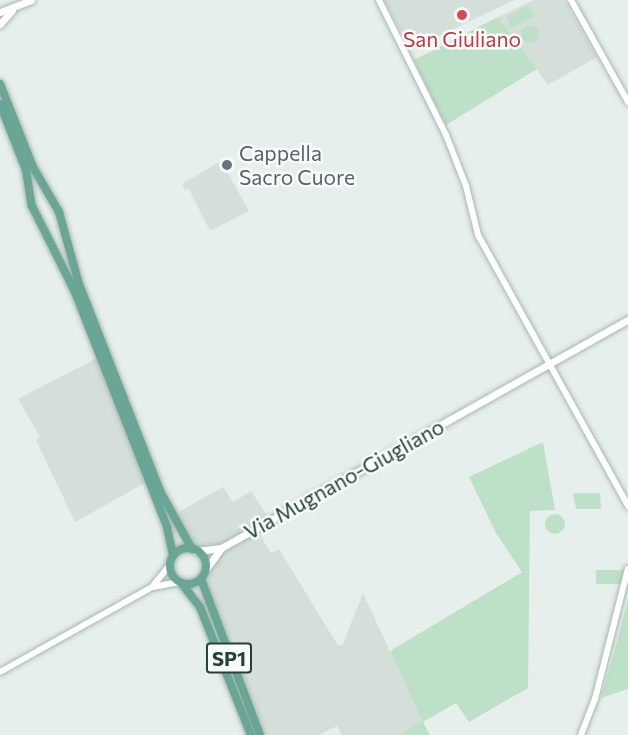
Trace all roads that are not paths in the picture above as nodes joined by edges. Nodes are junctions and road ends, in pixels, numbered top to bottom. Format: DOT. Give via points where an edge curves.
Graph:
graph roads {
  1 [pos="31,0"];
  2 [pos="379,0"];
  3 [pos="571,0"];
  4 [pos="12,10"];
  5 [pos="0,12"];
  6 [pos="0,24"];
  7 [pos="0,84"];
  8 [pos="628,102"];
  9 [pos="0,104"];
  10 [pos="49,191"];
  11 [pos="32,198"];
  12 [pos="69,243"];
  13 [pos="54,246"];
  14 [pos="628,320"];
  15 [pos="550,363"];
  16 [pos="628,506"];
  17 [pos="221,548"];
  18 [pos="194,550"];
  19 [pos="173,555"];
  20 [pos="169,566"];
  21 [pos="206,569"];
  22 [pos="628,569"];
  23 [pos="201,579"];
  24 [pos="180,583"];
  25 [pos="152,587"];
  26 [pos="0,672"];
  27 [pos="251,735"];
  28 [pos="260,735"];
  29 [pos="582,735"];
  1 -- 4 [label="main road"];
  2 -- 15 [label="street" via="446,135 478,235"];
  3 -- 8 [label="street"];
  4 -- 5 [label="main road"];
  4 -- 6 [label="main road"];
  7 -- 10 [label="main road" via="28,156"];
  9 -- 11 [label="main road" via="26,170"];
  10 -- 11 [label="main road" via="40,191"];
  10 -- 12 [label="main road"];
  11 -- 13 [label="main road"];
  12 -- 13 [label="main road" via="64,248"];
  12 -- 18 [label="main road" via="79,284 162,493"];
  13 -- 19 [label="main road" via="167,526"];
  14 -- 15 [label="main road, Via Mugnano-Giugliano"];
  15 -- 16 [label="street"];
  15 -- 17 [label="main road, Via Mugnano-Giugliano"];
  17 -- 18 [label="main road, Via Mugnano-Giugliano"];
  17 -- 21 [label="main road, Via Mugnano-Giugliano"];
  18 -- 19 [label="main road"];
  18 -- 21 [label="main road" via="204,559"];
  19 -- 20 [label="main road"];
  20 -- 24 [label="main road"];
  20 -- 25 [label="street"];
  21 -- 23 [label="main road"];
  22 -- 29 [label="street"];
  23 -- 24 [label="main road"];
  23 -- 28 [label="main road, SP1"];
  24 -- 25 [label="street"];
  24 -- 27 [label="main road, SP1" via="200,607"];
  25 -- 26 [label="street"];
}
